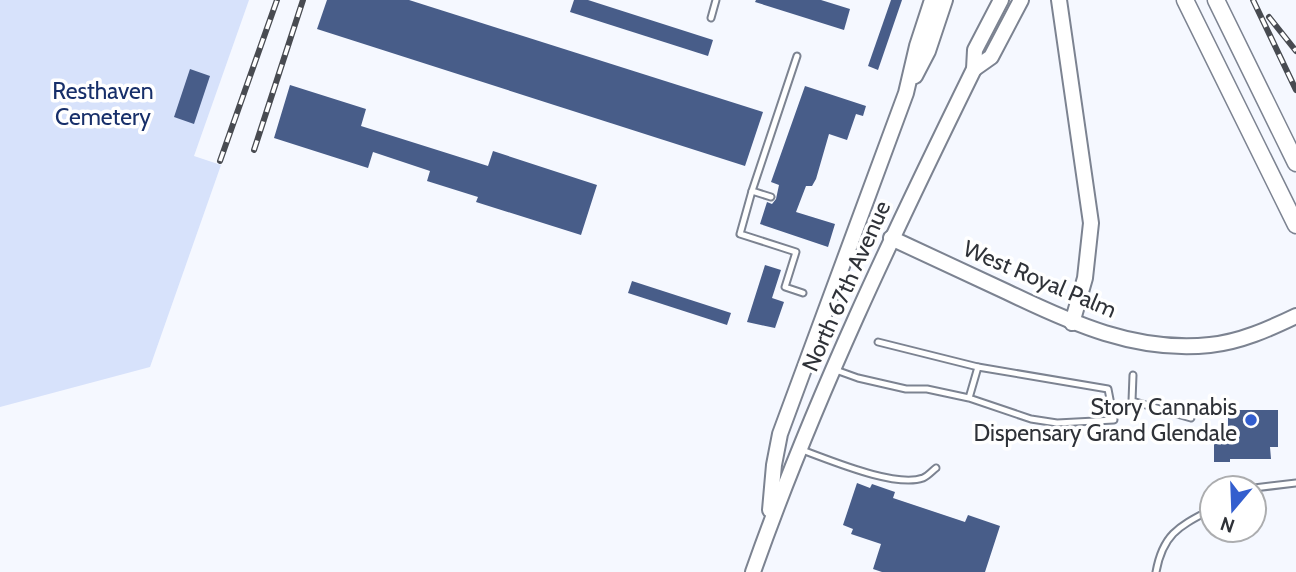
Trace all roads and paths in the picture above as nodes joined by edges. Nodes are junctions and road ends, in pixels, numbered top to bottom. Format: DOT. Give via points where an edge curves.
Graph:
graph roads {
  1 [pos="716,0"];
  2 [pos="932,0"];
  3 [pos="945,0"];
  4 [pos="1021,0"];
  5 [pos="1059,0"];
  6 [pos="1185,0"];
  7 [pos="1216,0"];
  8 [pos="1000,2"];
  9 [pos="710,18"];
  10 [pos="797,56"];
  11 [pos="974,69"];
  12 [pos="906,93"];
  13 [pos="1296,163"];
  14 [pos="752,191"];
  15 [pos="771,197"];
  16 [pos="1296,225"];
  17 [pos="891,238"];
  18 [pos="803,293"];
  19 [pos="1296,317"];
  20 [pos="1072,323"];
  21 [pos="878,342"];
  22 [pos="978,367"];
  23 [pos="833,369"];
  24 [pos="1133,375"];
  25 [pos="969,398"];
  26 [pos="1191,418"];
  27 [pos="799,449"];
  28 [pos="936,468"];
  29 [pos="1296,483"];
  30 [pos="1268,486"];
  31 [pos="1198,516"];
  32 [pos="769,525"];
  33 [pos="752,572"];
  34 [pos="1156,572"];
  1 -- 9 [label="lane"];
  2 -- 12 [label="main road, North 67th Avenue"];
  3 -- 12 [label="main road, North 67th Avenue" via="928,51"];
  4 -- 11 [label="main road, North 67th Avenue" via="991,57"];
  5 -- 20 [label="main road" via="1091,223 1085,278"];
  6 -- 16 [label="highway"];
  7 -- 13 [label="highway"];
  8 -- 11 [label="main road, North 67th Avenue" via="975,50"];
  10 -- 14 [label="lane"];
  11 -- 17 [label="main road, North 67th Avenue"];
  12 -- 32 [label="main road, North 67th Avenue" via="780,434"];
  14 -- 15 [label="lane"];
  14 -- 18 [label="lane" via="740,234 796,252 785,287"];
  17 -- 20 [label="main road, West Royal Palm"];
  17 -- 23 [label="main road, North 67th Avenue"];
  19 -- 20 [label="main road, West Royal Palm" via="1243,338 1193,346 1145,343"];
  21 -- 22 [label="lane"];
  22 -- 25 [label="lane"];
  22 -- 25 [label="lane" via="1108,389 1114,420 1057,423"];
  23 -- 25 [label="lane" via="906,389"];
  23 -- 27 [label="main road, North 67th Avenue"];
  24 -- 26 [label="lane" via="1132,401"];
  27 -- 28 [label="lane" via="859,471 904,480 924,478"];
  27 -- 32 [label="main road, North 67th Avenue"];
  29 -- 30 [label="lane"];
  31 -- 34 [label="lane" via="1177,527"];
  32 -- 33 [label="main road, North 67th Avenue"];
}
